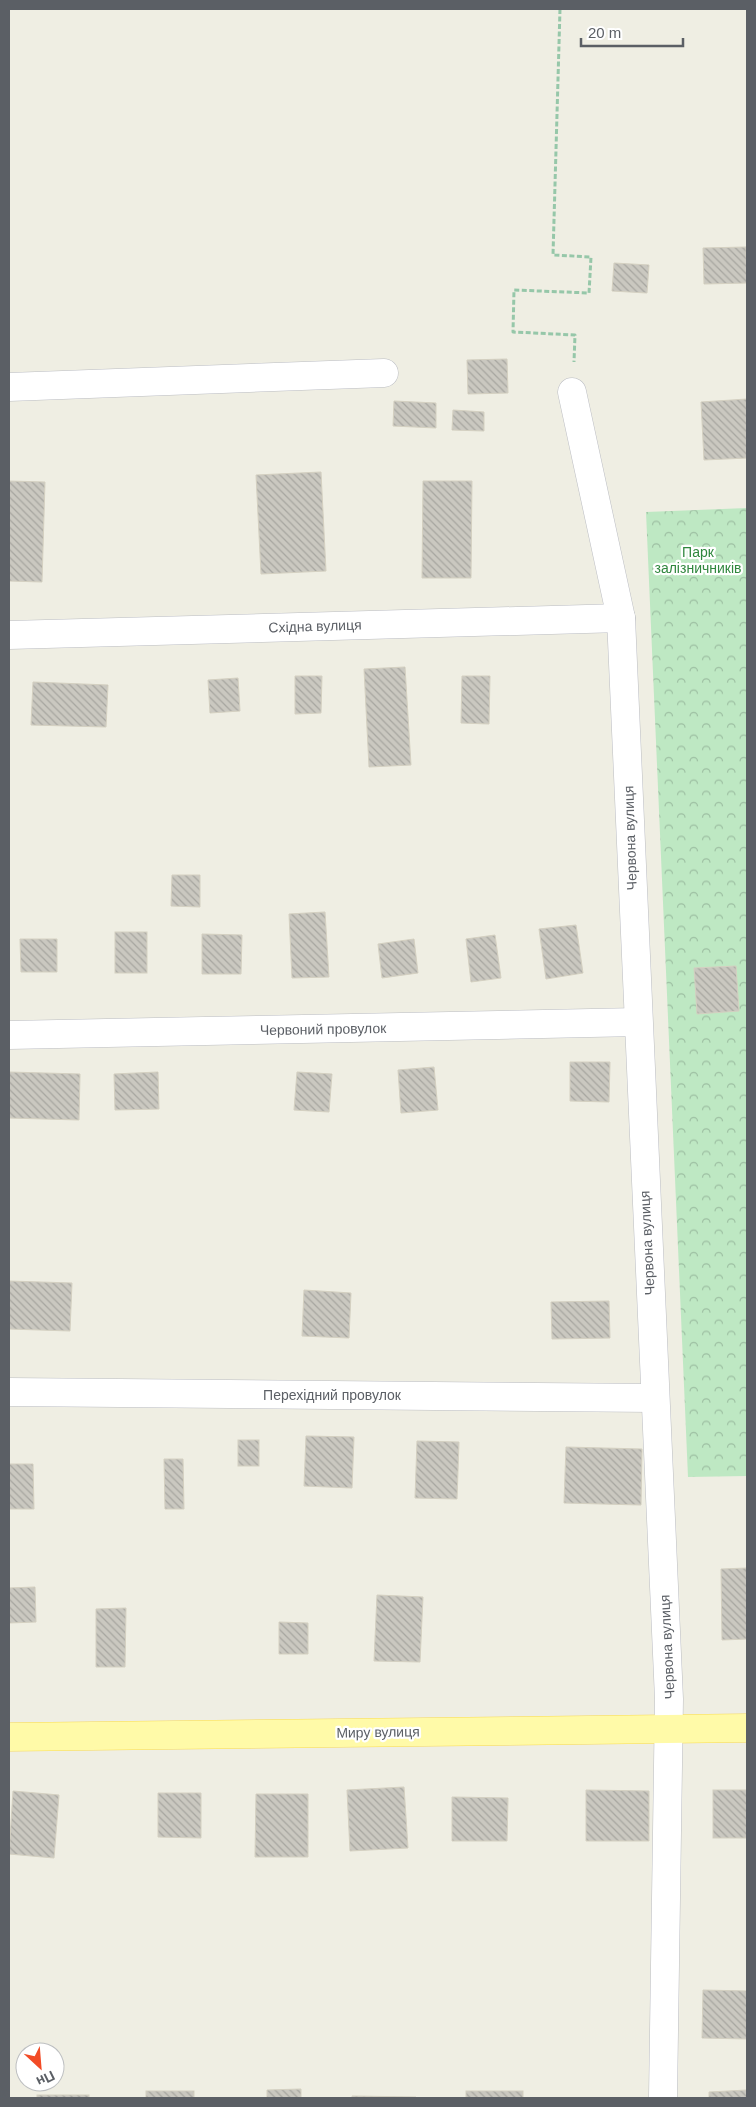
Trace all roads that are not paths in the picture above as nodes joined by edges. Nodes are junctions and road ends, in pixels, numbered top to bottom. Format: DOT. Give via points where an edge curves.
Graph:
graph roads {
  1 [pos="384,373"];
  2 [pos="9,387"];
  3 [pos="572,392"];
  4 [pos="621,618"];
  5 [pos="9,635"];
  6 [pos="638,1022"];
  7 [pos="9,1036"];
  8 [pos="9,1392"];
  9 [pos="654,1398"];
  10 [pos="670,1728"];
  11 [pos="747,1728"];
  12 [pos="9,1737"];
  13 [pos="663,2098"];
  1 -- 2 [label="street"];
  3 -- 4 [label="street, Червона вулиця"];
  4 -- 5 [label="street, Східна вулиця"];
  4 -- 6 [label="street, Червона вулиця"];
  6 -- 7 [label="street, Червоний провулок"];
  6 -- 9 [label="street, Червона вулиця"];
  8 -- 9 [label="street, Перехідний провулок"];
  9 -- 10 [label="street, Червона вулиця"];
  10 -- 11 [label="main road, Миру вулиця"];
  10 -- 12 [label="main road, Миру вулиця"];
  10 -- 13 [label="street, Червона вулиця"];
}
